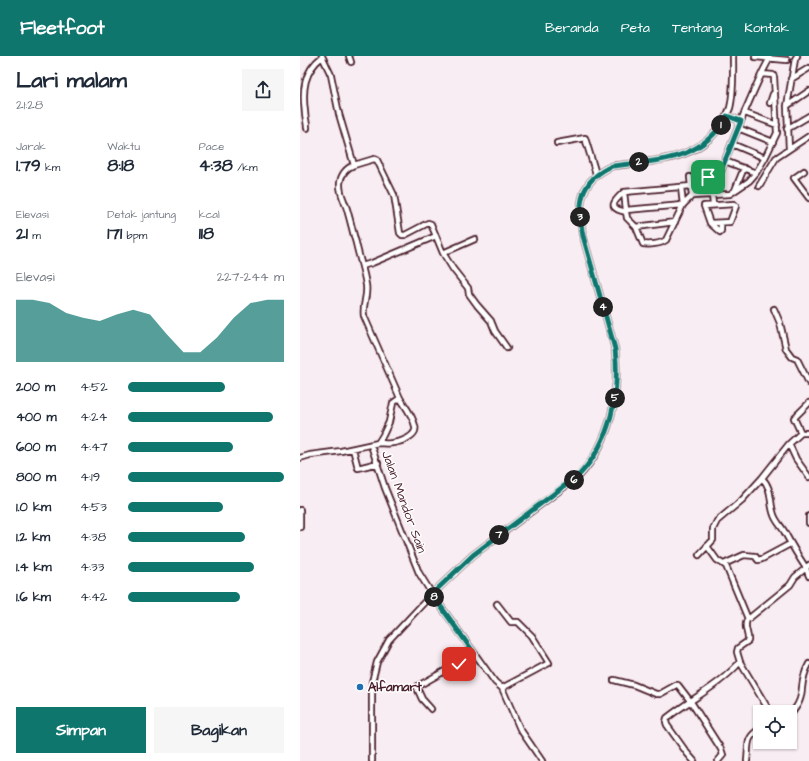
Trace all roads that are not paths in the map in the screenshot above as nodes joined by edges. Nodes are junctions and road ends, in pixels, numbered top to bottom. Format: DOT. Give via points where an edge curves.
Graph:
graph roads {
  1 [pos="349,56"];
  2 [pos="733,56"];
  3 [pos="797,56"];
  4 [pos="322,57"];
  5 [pos="755,57"];
  6 [pos="763,58"];
  7 [pos="770,58"];
  8 [pos="788,60"];
  9 [pos="351,62"];
  10 [pos="809,68"];
  11 [pos="763,72"];
  12 [pos="792,79"];
  13 [pos="809,91"];
  14 [pos="774,92"];
  15 [pos="789,95"];
  16 [pos="795,100"];
  17 [pos="776,106"];
  18 [pos="787,106"];
  19 [pos="745,113"];
  20 [pos="727,116"];
  21 [pos="809,116"];
  22 [pos="741,121"];
  23 [pos="777,125"];
  24 [pos="307,128"];
  25 [pos="738,128"];
  26 [pos="787,129"];
  27 [pos="809,136"];
  28 [pos="773,142"];
  29 [pos="556,143"];
  30 [pos="732,144"];
  31 [pos="789,149"];
  32 [pos="765,158"];
  33 [pos="725,161"];
  34 [pos="354,165"];
  35 [pos="722,168"];
  36 [pos="744,168"];
  37 [pos="804,171"];
  38 [pos="756,173"];
  39 [pos="596,174"];
  40 [pos="690,177"];
  41 [pos="691,186"];
  42 [pos="759,186"];
  43 [pos="681,187"];
  44 [pos="734,191"];
  45 [pos="624,192"];
  46 [pos="692,196"];
  47 [pos="809,198"];
  48 [pos="713,200"];
  49 [pos="683,205"];
  50 [pos="626,211"];
  51 [pos="675,222"];
  52 [pos="710,223"];
  53 [pos="720,223"];
  54 [pos="636,227"];
  55 [pos="436,236"];
  56 [pos="475,239"];
  57 [pos="444,254"];
  58 [pos="362,266"];
  59 [pos="774,309"];
  60 [pos="507,348"];
  61 [pos="807,372"];
  62 [pos="809,383"];
  63 [pos="400,398"];
  64 [pos="809,403"];
  65 [pos="801,433"];
  66 [pos="809,433"];
  67 [pos="378,443"];
  68 [pos="789,444"];
  69 [pos="371,445"];
  70 [pos="354,449"];
  71 [pos="300,458"];
  72 [pos="378,463"];
  73 [pos="809,477"];
  74 [pos="762,478"];
  75 [pos="300,510"];
  76 [pos="809,516"];
  77 [pos="809,523"];
  78 [pos="300,526"];
  79 [pos="790,544"];
  80 [pos="707,546"];
  81 [pos="699,554"];
  82 [pos="724,564"];
  83 [pos="808,567"];
  84 [pos="809,576"];
  85 [pos="432,594"];
  86 [pos="497,604"];
  87 [pos="748,619"];
  88 [pos="474,653"];
  89 [pos="740,662"];
  90 [pos="809,664"];
  91 [pos="614,680"];
  92 [pos="502,688"];
  93 [pos="807,689"];
  94 [pos="691,702"];
  95 [pos="805,702"];
  96 [pos="766,705"];
  97 [pos="431,709"];
  98 [pos="797,709"];
  99 [pos="753,734"];
  100 [pos="372,761"];
  101 [pos="542,761"];
  102 [pos="694,761"];
  103 [pos="718,761"];
  104 [pos="747,761"];
  1 -- 9 [label="street"];
  2 -- 20 [label="street" via="732,91"];
  3 -- 12 [label="street"];
  4 -- 24 [label="street" via="313,64 307,76 304,103"];
  4 -- 34 [label="street" via="331,75"];
  5 -- 6 [label="street"];
  6 -- 7 [label="street"];
  6 -- 11 [label="street"];
  7 -- 8 [label="street"];
  7 -- 11 [label="street"];
  10 -- 12 [label="street"];
  11 -- 14 [label="street" via="774,76"];
  11 -- 19 [label="street"];
  12 -- 15 [label="street"];
  13 -- 16 [label="street"];
  14 -- 17 [label="street"];
  14 -- 17 [label="street" via="767,103"];
  15 -- 16 [label="street"];
  15 -- 18 [label="street"];
  16 -- 18 [label="street"];
  17 -- 23 [label="street"];
  18 -- 26 [label="street"];
  19 -- 22 [label="street"];
  19 -- 23 [label="street"];
  20 -- 22 [label="street"];
  20 -- 39 [label="street" via="713,136 685,154 667,160 612,166"];
  21 -- 26 [label="street"];
  22 -- 25 [label="street"];
  23 -- 28 [label="street"];
  25 -- 28 [label="street"];
  25 -- 30 [label="street"];
  26 -- 31 [label="street"];
  27 -- 31 [label="street"];
  28 -- 32 [label="street"];
  29 -- 39 [label="street" via="585,138"];
  30 -- 32 [label="street"];
  30 -- 33 [label="street"];
  31 -- 42 [label="street" via="774,161"];
  32 -- 38 [label="street"];
  33 -- 35 [label="street"];
  33 -- 36 [label="street"];
  34 -- 55 [label="street" via="377,160 394,195 402,235 428,223 431,224"];
  34 -- 58 [label="street" via="346,169 340,185"];
  35 -- 48 [label="street"];
  35 -- 48 [label="street" via="708,175"];
  36 -- 38 [label="street"];
  36 -- 44 [label="street"];
  37 -- 47 [label="street" via="794,178"];
  38 -- 44 [label="street"];
  39 -- 85 [label="street" via="583,193 579,207 583,236 615,349 614,402 606,434 592,460 580,474 473,555"];
  40 -- 41 [label="street"];
  41 -- 43 [label="street"];
  41 -- 46 [label="street"];
  43 -- 45 [label="street"];
  43 -- 49 [label="street"];
  44 -- 48 [label="street"];
  45 -- 50 [label="street"];
  45 -- 50 [label="street" via="613,205 620,211"];
  46 -- 48 [label="street"];
  46 -- 49 [label="street"];
  48 -- 52 [label="street" via="704,206"];
  48 -- 53 [label="street" via="735,205 731,221"];
  49 -- 50 [label="street"];
  49 -- 51 [label="street"];
  50 -- 54 [label="street" via="628,218"];
  51 -- 54 [label="street"];
  51 -- 54 [label="street" via="663,242 642,244"];
  52 -- 53 [label="street"];
  52 -- 53 [label="street" via="720,232"];
  55 -- 57 [label="street"];
  55 -- 58 [label="street"];
  56 -- 57 [label="street"];
  57 -- 60 [label="street" via="468,288 477,306 491,320"];
  58 -- 63 [label="street" via="367,295 364,316"];
  59 -- 61 [label="street" via="786,349"];
  61 -- 62 [label="street"];
  63 -- 67 [label="street, Jalan Mandor Sain" via="391,407 389,422"];
  63 -- 67 [label="street" via="415,425 415,431 407,438 394,443"];
  64 -- 65 [label="street" via="794,418"];
  65 -- 66 [label="street"];
  65 -- 68 [label="street"];
  67 -- 69 [label="street, Jalan Mandor Sain"];
  68 -- 73 [label="street"];
  68 -- 74 [label="street"];
  69 -- 70 [label="street"];
  69 -- 72 [label="street, Jalan Mandor Sain"];
  70 -- 71 [label="street"];
  70 -- 72 [label="street" via="358,468"];
  72 -- 85 [label="street, Jalan Mandor Sain" via="385,488 419,573"];
  74 -- 79 [label="street" via="770,490 774,515"];
  74 -- 80 [label="street" via="718,522 713,530 713,540"];
  75 -- 78 [label="street"];
  76 -- 77 [label="street"];
  79 -- 82 [label="street" via="762,559 746,555"];
  79 -- 83 [label="street"];
  80 -- 81 [label="street"];
  80 -- 82 [label="street" via="717,560"];
  82 -- 87 [label="street"];
  83 -- 84 [label="street"];
  83 -- 87 [label="street"];
  85 -- 88 [label="street, Jalan Mandor Sain"];
  85 -- 100 [label="street" via="389,640 377,662 372,682"];
  86 -- 92 [label="street" via="511,622 518,622 527,631 549,663"];
  87 -- 89 [label="street" via="745,628 748,641 737,649"];
  88 -- 92 [label="street, Jalan Mandor Sain"];
  88 -- 97 [label="street" via="418,686 418,693"];
  89 -- 94 [label="street"];
  89 -- 96 [label="street"];
  90 -- 93 [label="street" via="805,673"];
  91 -- 94 [label="street" via="656,694 677,685"];
  92 -- 101 [label="street, Jalan Mandor Sain" via="520,729"];
  94 -- 102 [label="street" via="672,714 666,722"];
  94 -- 103 [label="street" via="721,749 723,755"];
  95 -- 98 [label="street"];
  99 -- 104 [label="street" via="749,739"];
}
